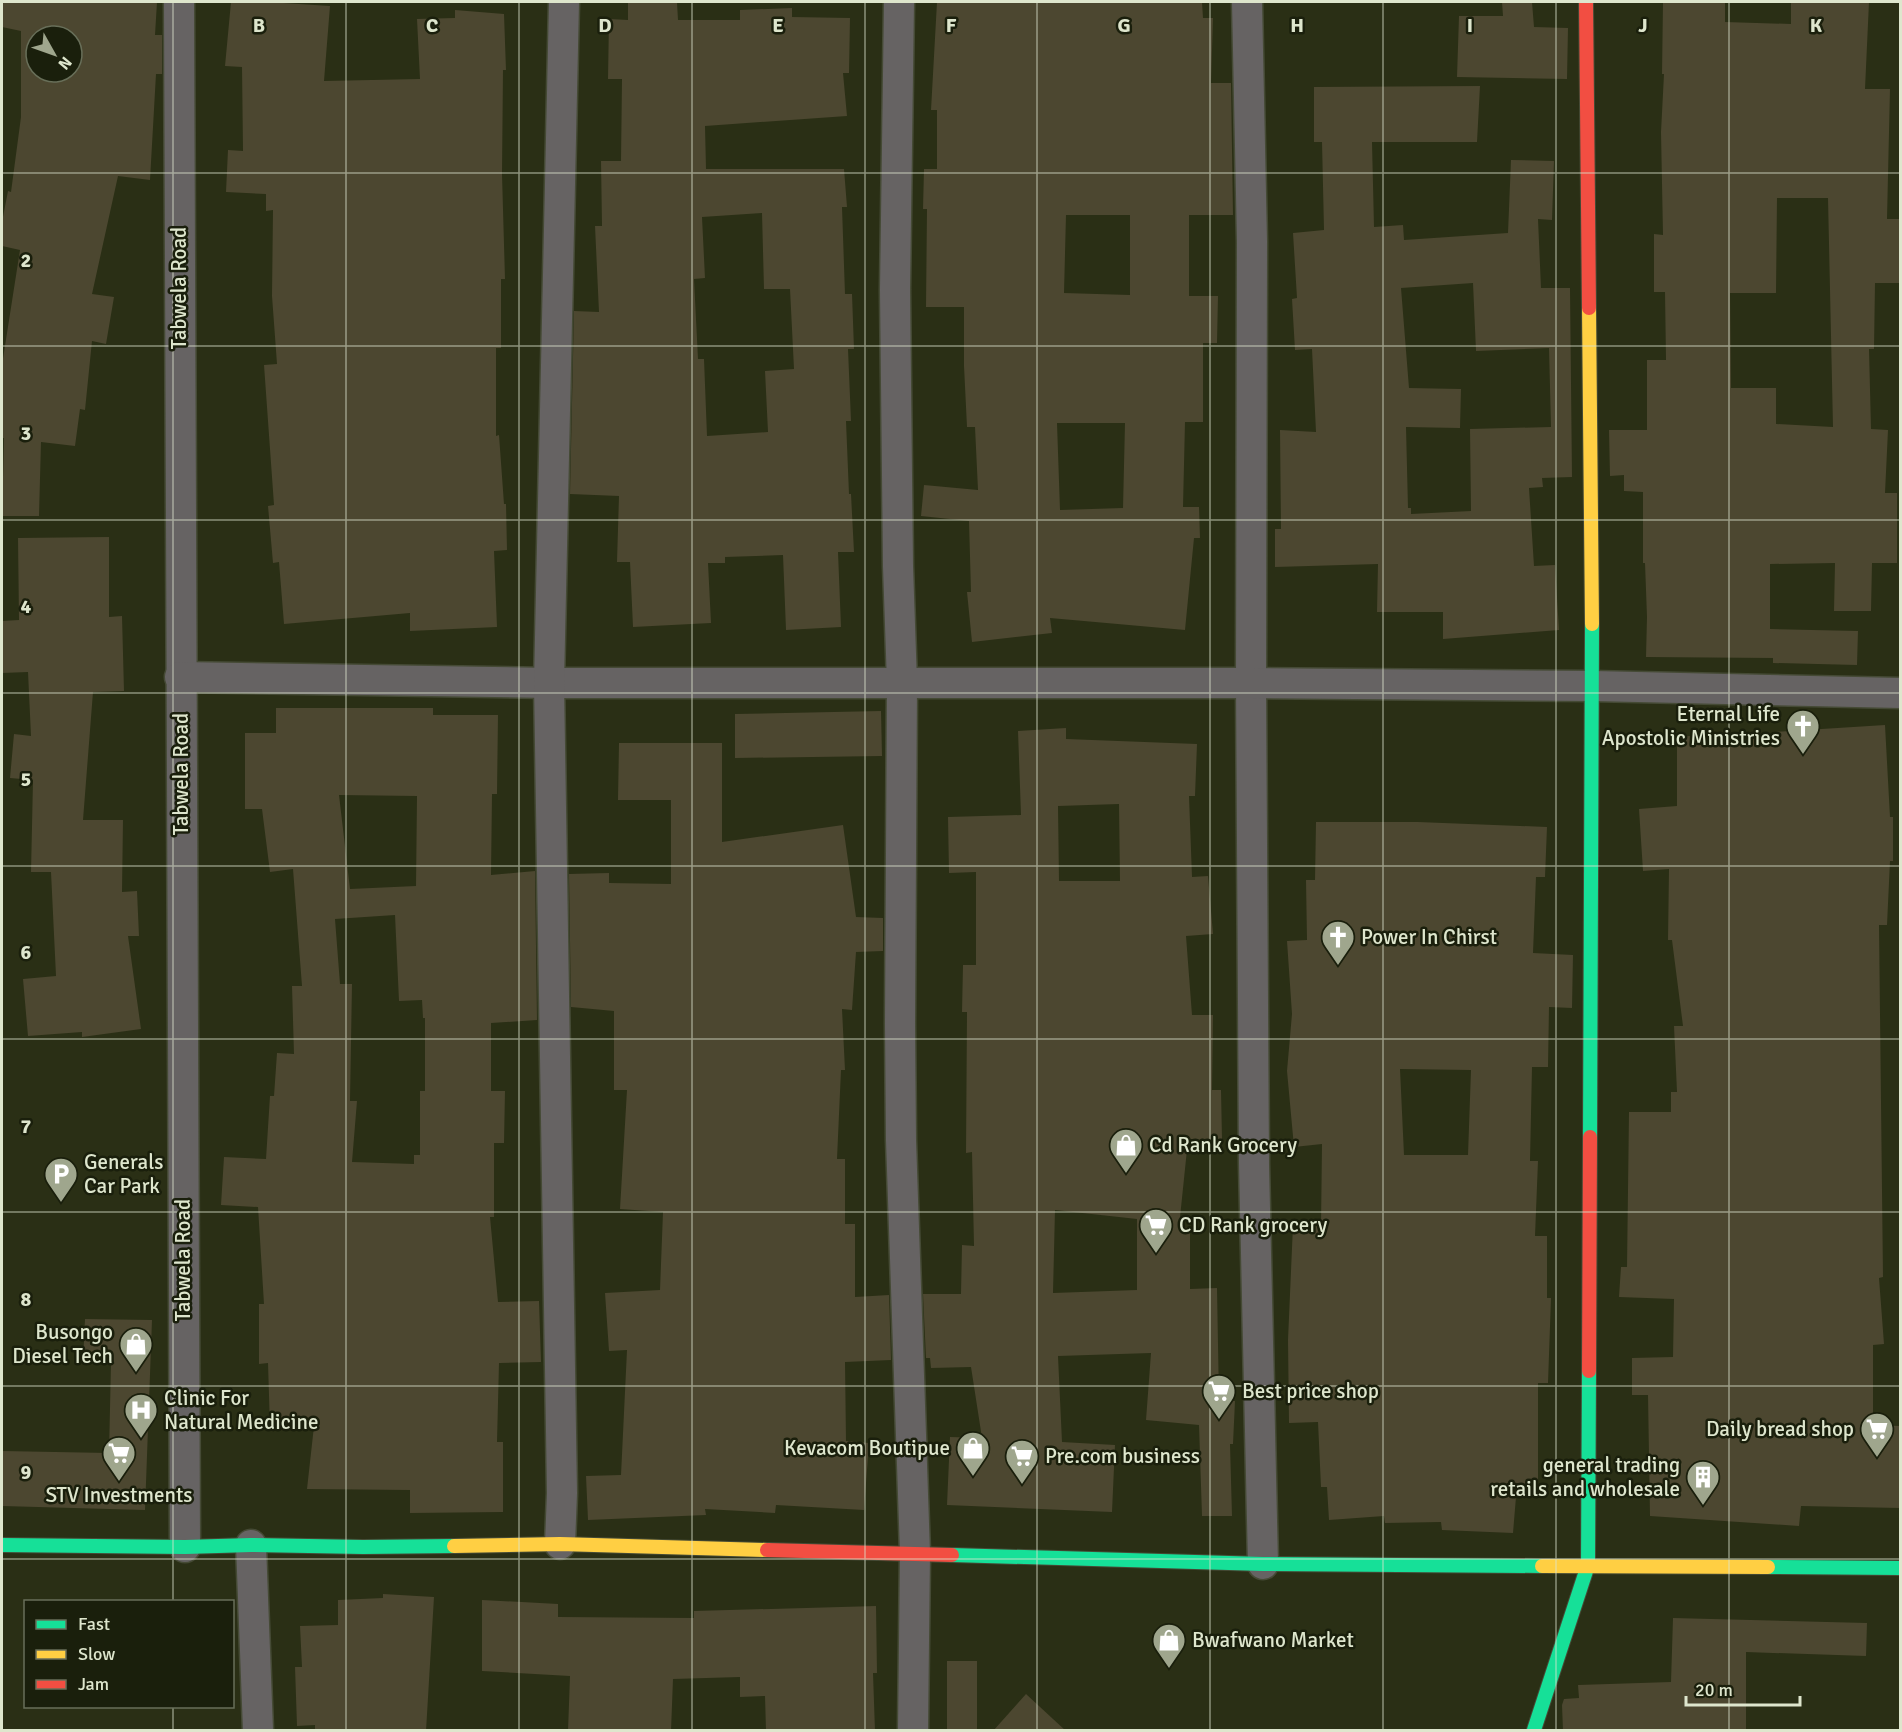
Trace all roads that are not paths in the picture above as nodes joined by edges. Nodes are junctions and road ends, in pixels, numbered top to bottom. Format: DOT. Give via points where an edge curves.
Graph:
graph roads {
  1 [pos="179,2"];
  2 [pos="564,2"];
  3 [pos="899,2"];
  4 [pos="1247,2"];
  5 [pos="1586,2"];
  6 [pos="180,677"];
  7 [pos="549,683"];
  8 [pos="902,683"];
  9 [pos="1251,683"];
  10 [pos="1593,686"];
  11 [pos="1900,693"];
  12 [pos="560,1544"];
  13 [pos="2,1545"];
  14 [pos="251,1545"];
  15 [pos="185,1547"];
  16 [pos="915,1553"];
  17 [pos="1263,1564"];
  18 [pos="1588,1565"];
  19 [pos="1900,1568"];
  20 [pos="258,1731"];
  21 [pos="913,1731"];
  22 [pos="1534,1731"];
  1 -- 6 [label="street, Tabwela Road"];
  2 -- 7 [label="street"];
  3 -- 8 [label="street" via="896,290"];
  4 -- 9 [label="street" via="1252,242"];
  5 -- 10 [label="street"];
  6 -- 7 [label="street"];
  6 -- 15 [label="street, Tabwela Road"];
  7 -- 8 [label="street"];
  7 -- 12 [label="street"];
  8 -- 9 [label="street"];
  8 -- 16 [label="street" via="901,1140"];
  9 -- 10 [label="street"];
  9 -- 17 [label="street" via="1254,1164"];
  10 -- 11 [label="street"];
  10 -- 18 [label="street"];
  12 -- 14 [label="street"];
  12 -- 16 [label="street"];
  13 -- 15 [label="street"];
  14 -- 15 [label="street"];
  14 -- 20 [label="street"];
  16 -- 17 [label="street"];
  16 -- 21 [label="street"];
  17 -- 18 [label="street"];
  18 -- 19 [label="street"];
  18 -- 22 [label="street"];
}
